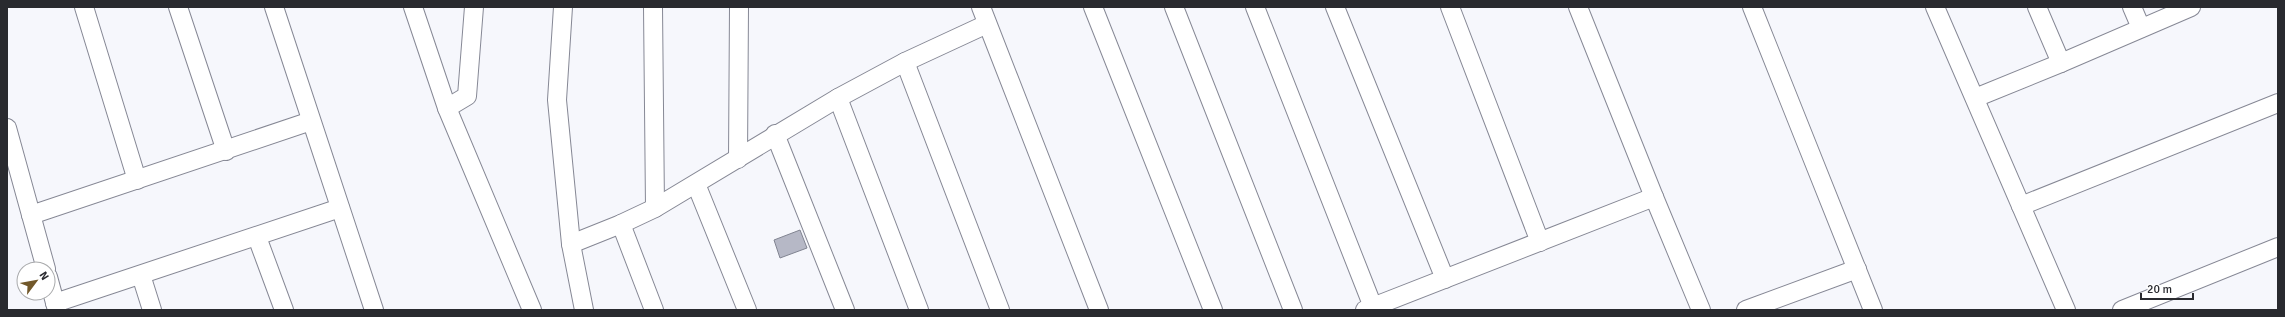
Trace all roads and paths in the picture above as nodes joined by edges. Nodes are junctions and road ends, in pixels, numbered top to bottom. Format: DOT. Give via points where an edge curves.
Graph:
graph roads {
  1 [pos="84,7"];
  2 [pos="178,7"];
  3 [pos="274,7"];
  4 [pos="413,7"];
  5 [pos="474,7"];
  6 [pos="563,7"];
  7 [pos="652,7"];
  8 [pos="739,7"];
  9 [pos="1093,7"];
  10 [pos="1174,7"];
  11 [pos="1255,7"];
  12 [pos="1334,7"];
  13 [pos="1450,7"];
  14 [pos="1578,7"];
  15 [pos="1752,7"];
  16 [pos="1935,7"];
  17 [pos="2037,7"];
  18 [pos="2132,7"];
  19 [pos="2191,7"];
  20 [pos="984,15"];
  21 [pos="2141,28"];
  22 [pos="905,62"];
  23 [pos="2062,63"];
  24 [pos="838,98"];
  25 [pos="1974,98"];
  26 [pos="2278,103"];
  27 [pos="447,108"];
  28 [pos="311,122"];
  29 [pos="7,128"];
  30 [pos="776,134"];
  31 [pos="226,151"];
  32 [pos="738,158"];
  33 [pos="137,180"];
  34 [pos="696,184"];
  35 [pos="1654,197"];
  36 [pos="2021,206"];
  37 [pos="340,208"];
  38 [pos="655,208"];
  39 [pos="31,215"];
  40 [pos="621,224"];
  41 [pos="257,237"];
  42 [pos="1540,242"];
  43 [pos="571,244"];
  44 [pos="2278,247"];
  45 [pos="44,261"];
  46 [pos="1857,269"];
  47 [pos="141,275"];
  48 [pos="1445,279"];
  49 [pos="56,307"];
  50 [pos="1369,309"];
  51 [pos="152,310"];
  52 [pos="284,310"];
  53 [pos="374,310"];
  54 [pos="532,310"];
  55 [pos="584,310"];
  56 [pos="654,310"];
  57 [pos="747,310"];
  58 [pos="845,310"];
  59 [pos="919,310"];
  60 [pos="1000,310"];
  61 [pos="1099,310"];
  62 [pos="1213,310"];
  63 [pos="1293,310"];
  64 [pos="1701,310"];
  65 [pos="1746,310"];
  66 [pos="1873,310"];
  67 [pos="2066,310"];
  68 [pos="2122,310"];
  1 -- 33 [label="street"];
  2 -- 31 [label="street"];
  3 -- 28 [label="street"];
  4 -- 27 [label="street"];
  5 -- 27 [label="street" via="467,96"];
  6 -- 43 [label="street" via="557,100"];
  7 -- 38 [label="street"];
  8 -- 32 [label="street"];
  9 -- 62 [label="street"];
  10 -- 63 [label="street"];
  11 -- 50 [label="street"];
  12 -- 48 [label="street"];
  13 -- 42 [label="street"];
  14 -- 35 [label="street"];
  15 -- 46 [label="street"];
  16 -- 25 [label="street"];
  17 -- 23 [label="street"];
  18 -- 21 [label="street"];
  19 -- 21 [label="street"];
  20 -- 22 [label="street"];
  20 -- 61 [label="street"];
  21 -- 23 [label="street"];
  22 -- 24 [label="street"];
  22 -- 60 [label="street"];
  23 -- 25 [label="street"];
  24 -- 30 [label="street"];
  24 -- 59 [label="street"];
  25 -- 36 [label="street"];
  26 -- 36 [label="street"];
  27 -- 54 [label="street"];
  28 -- 31 [label="street"];
  28 -- 37 [label="street"];
  29 -- 39 [label="street"];
  30 -- 32 [label="street"];
  30 -- 58 [label="street"];
  31 -- 33 [label="street"];
  32 -- 34 [label="street"];
  33 -- 39 [label="street"];
  34 -- 38 [label="street"];
  34 -- 57 [label="street"];
  35 -- 42 [label="street"];
  35 -- 64 [label="street"];
  36 -- 67 [label="street"];
  37 -- 41 [label="street"];
  37 -- 53 [label="street"];
  38 -- 40 [label="street"];
  39 -- 45 [label="street"];
  40 -- 43 [label="street"];
  40 -- 56 [label="street"];
  41 -- 47 [label="street"];
  41 -- 52 [label="street"];
  42 -- 48 [label="street"];
  43 -- 55 [label="street"];
  44 -- 68 [label="street"];
  46 -- 65 [label="street"];
  46 -- 66 [label="street"];
  47 -- 49 [label="street"];
  47 -- 51 [label="street"];
  48 -- 50 [label="street"];
}
